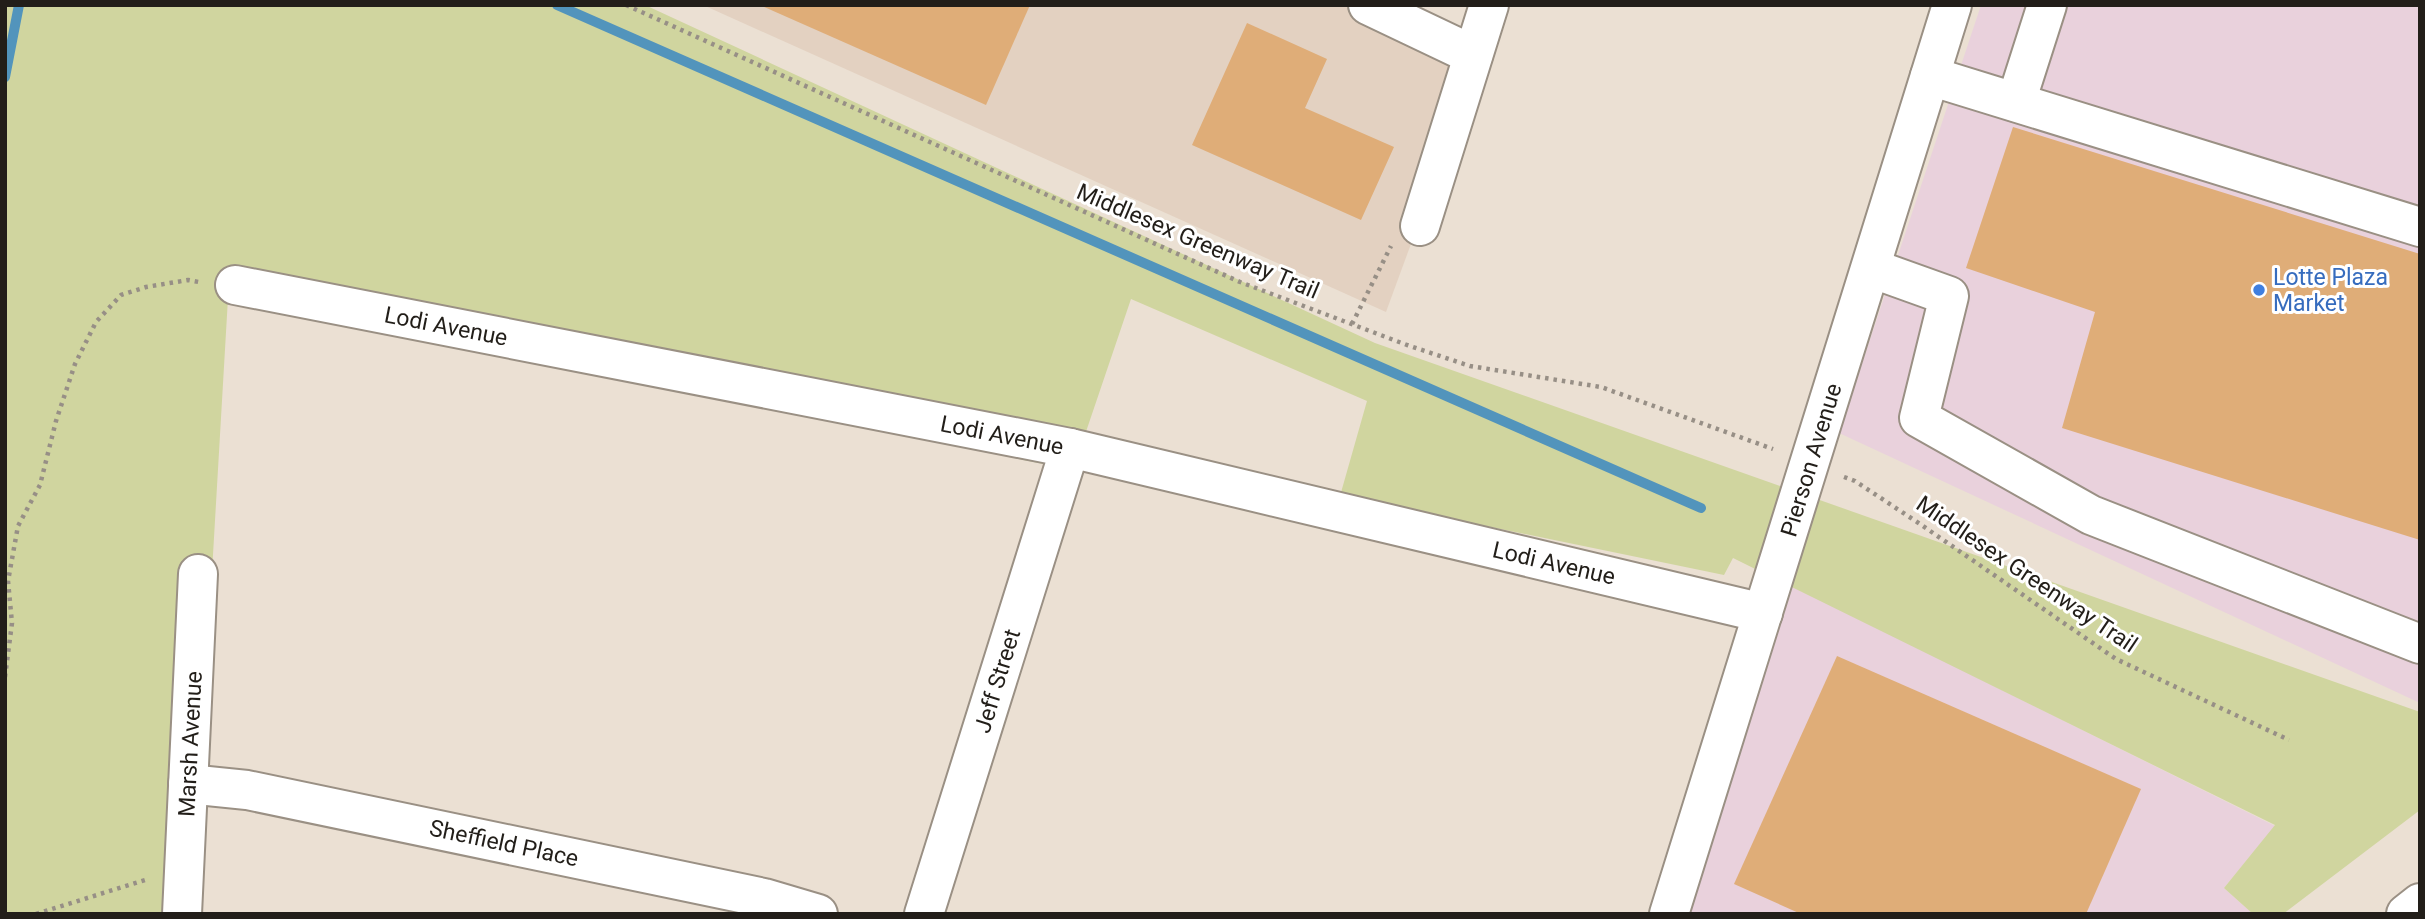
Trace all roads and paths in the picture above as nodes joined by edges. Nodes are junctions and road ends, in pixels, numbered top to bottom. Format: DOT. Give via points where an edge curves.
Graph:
graph roads {
  1 [pos="626,5"];
  2 [pos="1368,5"];
  3 [pos="1489,5"];
  4 [pos="1952,5"];
  5 [pos="2047,5"];
  6 [pos="1473,55"];
  7 [pos="1930,76"];
  8 [pos="2016,102"];
  9 [pos="1420,226"];
  10 [pos="2420,227"];
  11 [pos="1871,268"];
  12 [pos="235,285"];
  13 [pos="1352,324"];
  14 [pos="1070,448"];
  15 [pos="1776,450"];
  16 [pos="1834,473"];
  17 [pos="198,574"];
  18 [pos="1763,613"];
  19 [pos="2420,644"];
  20 [pos="5,677"];
  21 [pos="2288,740"];
  22 [pos="188,784"];
  23 [pos="184,869"];
  24 [pos="2420,903"];
  25 [pos="36,914"];
  26 [pos="182,914"];
  27 [pos="818,914"];
  28 [pos="924,914"];
  29 [pos="1669,914"];
  30 [pos="2406,914"];
  1 -- 13 [label="path, Middlesex Greenway Trail" via="1240,282"];
  2 -- 6 [label="main road"];
  3 -- 6 [label="main road"];
  4 -- 7 [label="main road, Pierson Avenue"];
  5 -- 8 [label="main road"];
  6 -- 9 [label="main road"];
  7 -- 8 [label="main road"];
  7 -- 11 [label="main road, Pierson Avenue"];
  8 -- 10 [label="main road"];
  9 -- 13 [label="path" via="1399,230"];
  11 -- 18 [label="main road, Pierson Avenue"];
  11 -- 19 [label="main road" via="1949,296 1919,418 2091,515"];
  12 -- 14 [label="main road, Lodi Avenue"];
  12 -- 20 [label="path" via="188,281 146,287 121,295 96,322 75,363 40,485 18,526 8,581 12,623"];
  13 -- 15 [label="path, Middlesex Greenway Trail" via="1471,366 1601,387"];
  14 -- 18 [label="main road, Lodi Avenue"];
  14 -- 28 [label="main road, Jeff Street"];
  16 -- 21 [label="path, Middlesex Greenway Trail" via="1855,481 2116,659"];
  17 -- 22 [label="main road, Marsh Avenue"];
  18 -- 29 [label="main road, Pierson Avenue"];
  22 -- 23 [label="main road, Marsh Avenue"];
  22 -- 27 [label="main road, Sheffield Place" via="247,790 764,898"];
  23 -- 25 [label="path"];
  23 -- 26 [label="main road, Marsh Avenue"];
  24 -- 30 [label="main road"];
}
